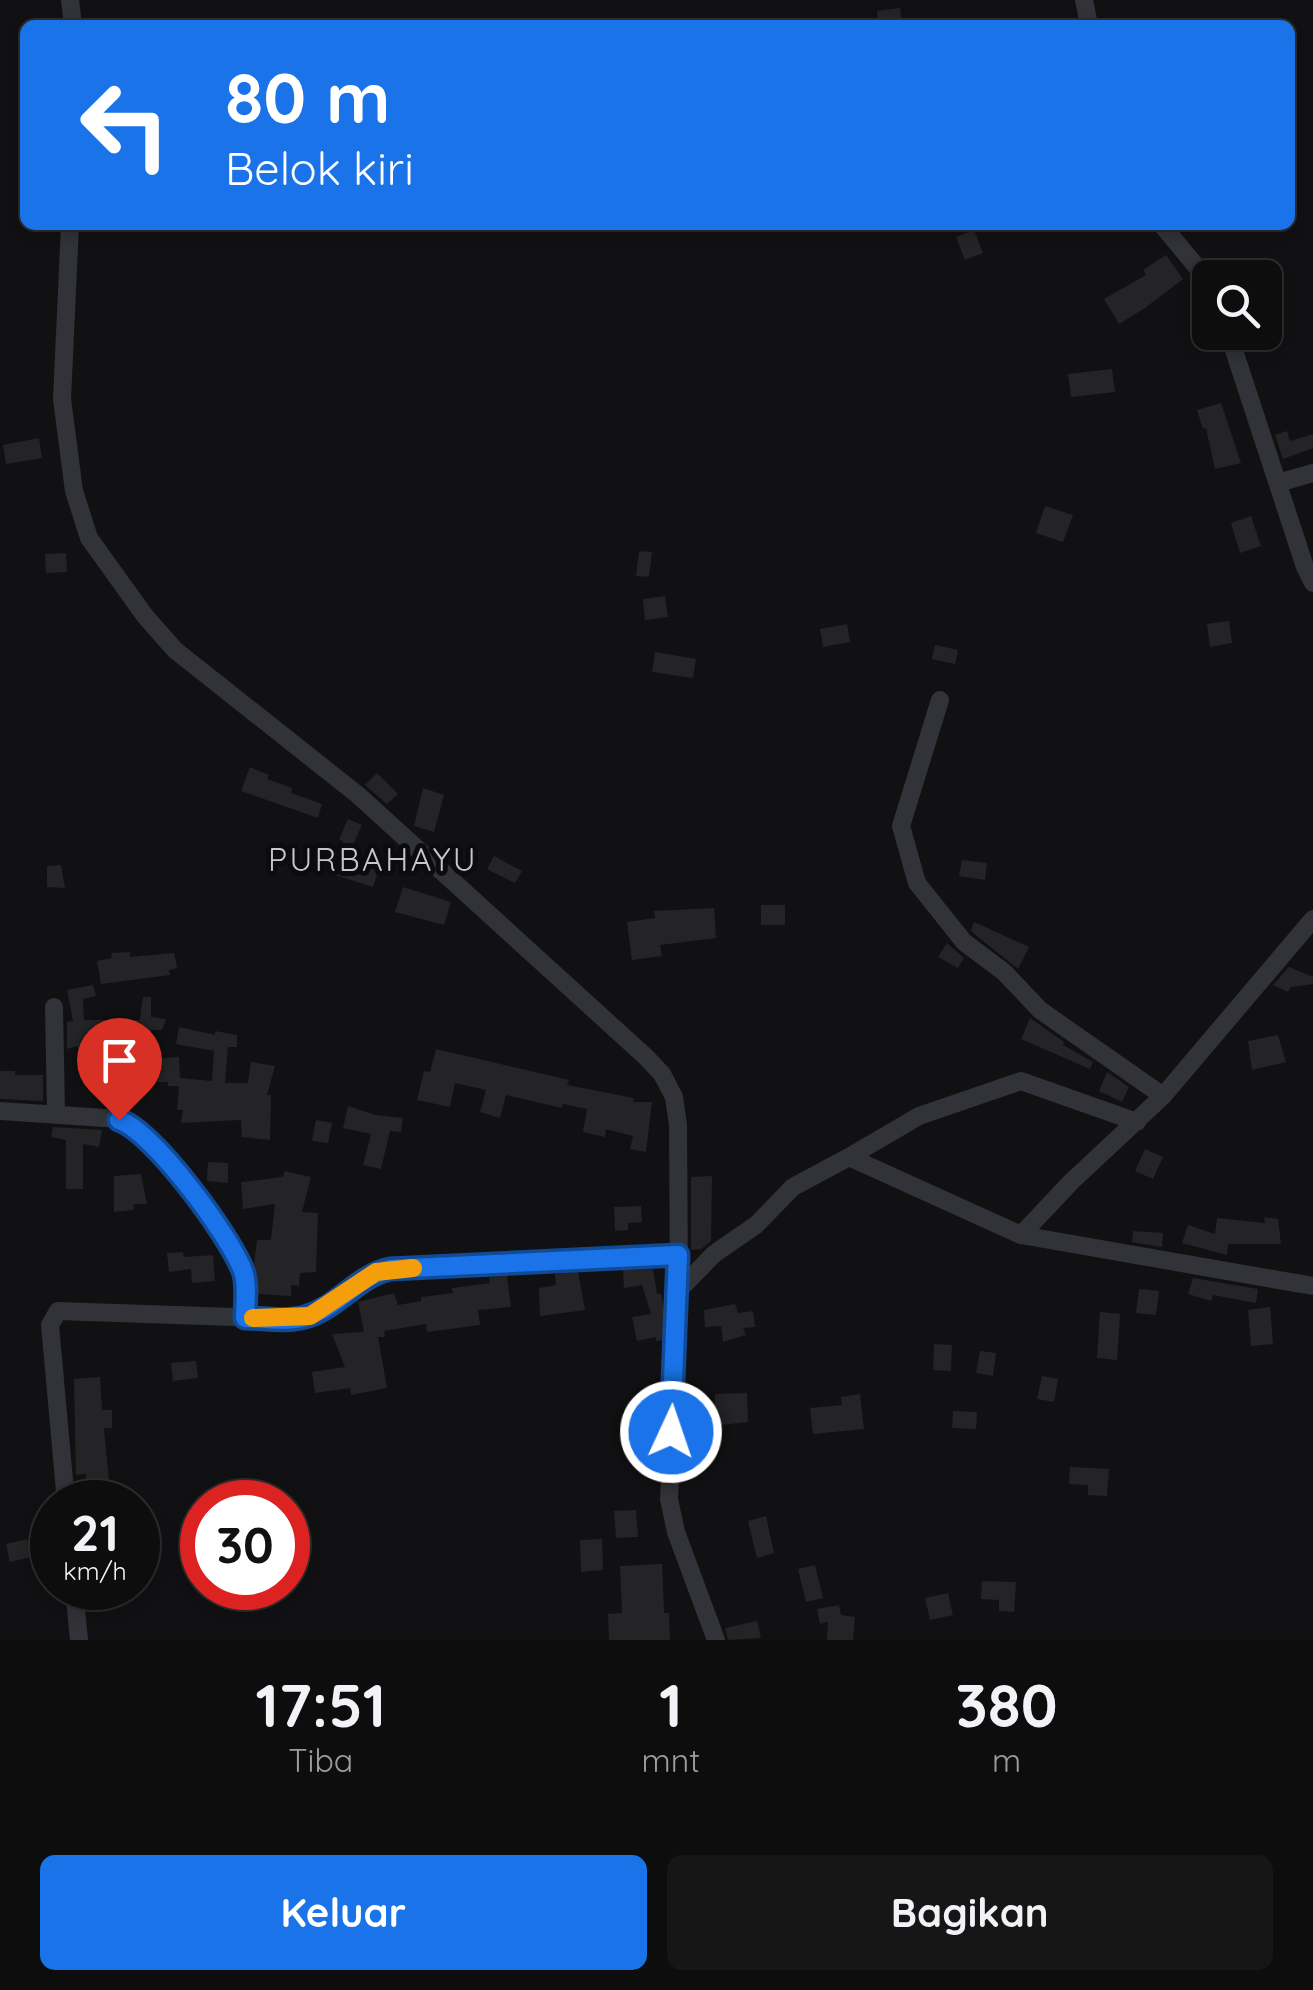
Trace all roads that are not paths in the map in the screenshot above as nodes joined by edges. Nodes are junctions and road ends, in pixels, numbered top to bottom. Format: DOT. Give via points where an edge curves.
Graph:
graph roads {
  1 [pos="70,230"];
  2 [pos="1166,230"];
  3 [pos="1192,261"];
  4 [pos="1234,350"];
  5 [pos="1313,472"];
  6 [pos="1278,483"];
  7 [pos="1313,582"];
  8 [pos="940,700"];
  9 [pos="1313,919"];
  10 [pos="54,1007"];
  11 [pos="1162,1096"];
  12 [pos="0,1111"];
  13 [pos="56,1113"];
  14 [pos="1138,1122"];
  15 [pos="848,1158"];
  16 [pos="1022,1236"];
  17 [pos="678,1255"];
  18 [pos="1313,1286"];
  19 [pos="679,1290"];
  20 [pos="245,1318"];
  21 [pos="64,1480"];
  22 [pos="76,1610"];
  23 [pos="79,1640"];
  24 [pos="716,1640"];
  1 -- 17 [label="street" via="62,398 74,491 89,538 175,650 358,795 662,1074 678,1125"];
  2 -- 3 [label="street"];
  4 -- 6 [label="street"];
  5 -- 6 [label="street"];
  6 -- 7 [label="street"];
  8 -- 11 [label="street" via="900,826 917,884 964,942 1040,1010"];
  9 -- 11 [label="street"];
  10 -- 13 [label="street"];
  11 -- 14 [label="street"];
  12 -- 13 [label="street"];
  13 -- 20 [label="street" via="124,1121 179,1171 242,1268"];
  14 -- 15 [label="street" via="1020,1081 920,1116"];
  14 -- 16 [label="street"];
  15 -- 16 [label="street"];
  15 -- 19 [label="street" via="793,1186"];
  16 -- 18 [label="street"];
  17 -- 19 [label="street"];
  17 -- 20 [label="street" via="390,1269 310,1316"];
  19 -- 24 [label="street" via="669,1499"];
  20 -- 21 [label="street" via="67,1310 52,1317"];
  22 -- 23 [label="street"];
}
